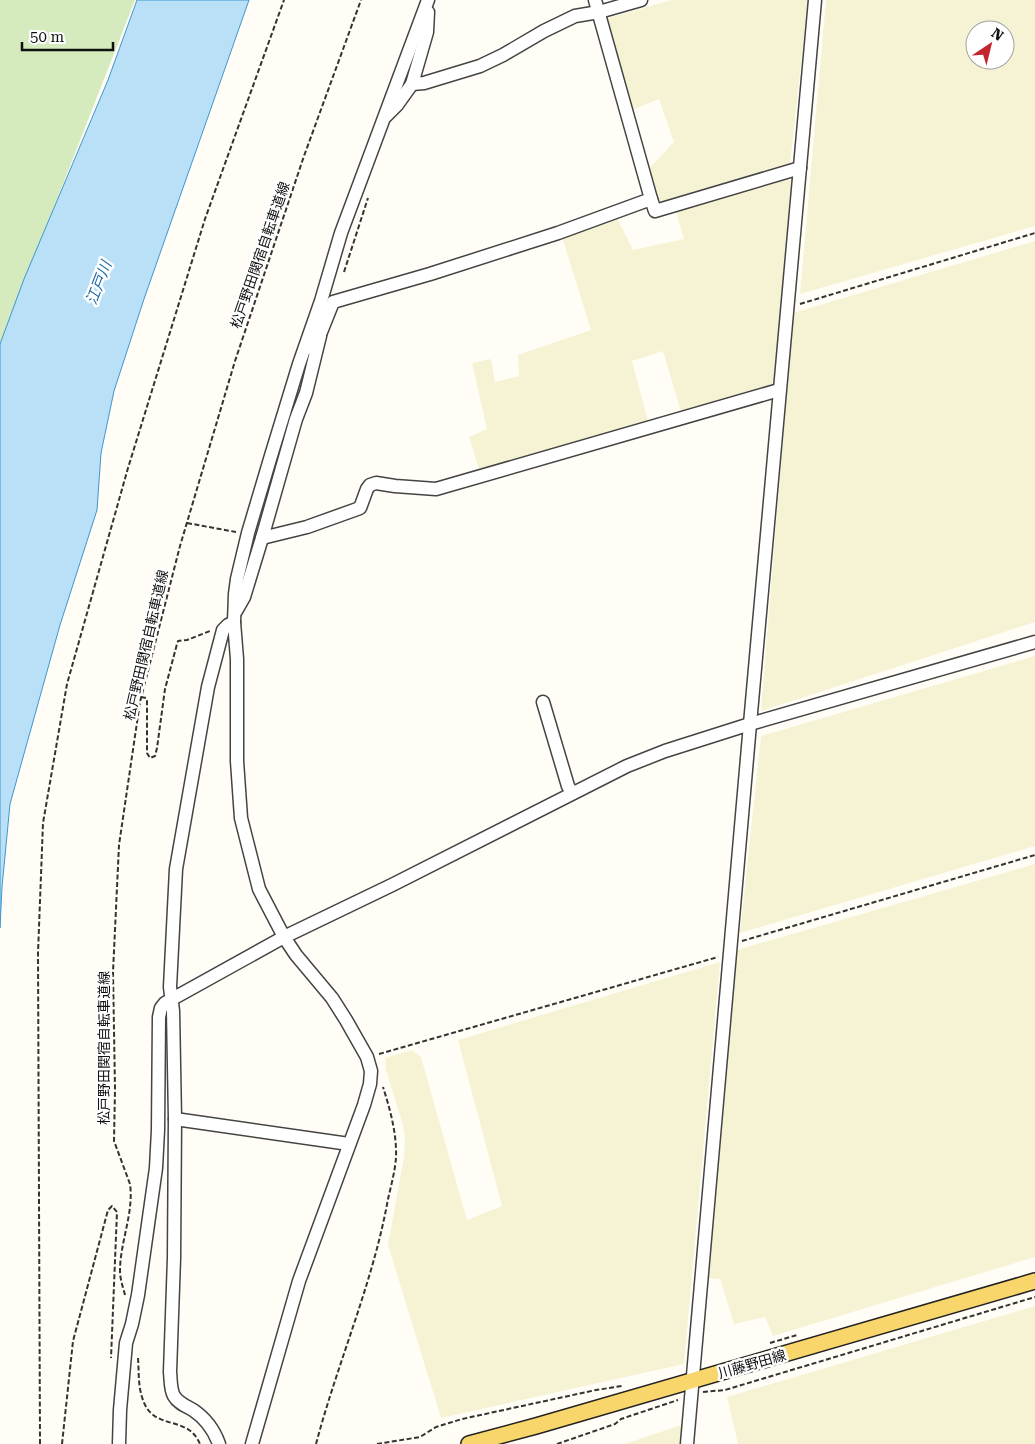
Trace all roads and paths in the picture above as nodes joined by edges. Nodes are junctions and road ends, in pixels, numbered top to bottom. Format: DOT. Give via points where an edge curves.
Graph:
graph roads {
  1 [pos="284,0"];
  2 [pos="361,0"];
  3 [pos="429,0"];
  4 [pos="641,0"];
  5 [pos="815,0"];
  6 [pos="597,6"];
  7 [pos="412,84"];
  8 [pos="383,119"];
  9 [pos="800,168"];
  10 [pos="370,194"];
  11 [pos="651,199"];
  12 [pos="1035,233"];
  13 [pos="342,275"];
  14 [pos="788,308"];
  15 [pos="321,332"];
  16 [pos="302,356"];
  17 [pos="779,390"];
  18 [pos="187,523"];
  19 [pos="248,533"];
  20 [pos="262,538"];
  21 [pos="235,617"];
  22 [pos="222,633"];
  23 [pos="1035,642"];
  24 [pos="142,697"];
  25 [pos="544,702"];
  26 [pos="750,724"];
  27 [pos="572,793"];
  28 [pos="1035,855"];
  29 [pos="284,937"];
  30 [pos="731,949"];
  31 [pos="172,1000"];
  32 [pos="367,1057"];
  33 [pos="382,1084"];
  34 [pos="174,1119"];
  35 [pos="349,1144"];
  36 [pos="1035,1281"];
  37 [pos="126,1298"];
  38 [pos="1035,1298"];
  39 [pos="138,1357"];
  40 [pos="111,1364"];
  41 [pos="692,1388"];
  42 [pos="40,1444"];
  43 [pos="62,1444"];
  44 [pos="119,1444"];
  45 [pos="200,1444"];
  46 [pos="219,1444"];
  47 [pos="252,1444"];
  48 [pos="316,1444"];
  49 [pos="468,1444"];
  50 [pos="557,1444"];
  51 [pos="687,1444"];
  1 -- 42 [label="path" via="205,219 128,468 67,684 43,823 38,953"];
  2 -- 18 [label="path, 松戸野田関宿自転車道線" via="238,351"];
  3 -- 7 [label="street" via="427,32"];
  3 -- 8 [label="street"];
  4 -- 6 [label="street"];
  5 -- 9 [label="street"];
  6 -- 7 [label="street" via="480,66"];
  6 -- 11 [label="street"];
  7 -- 8 [label="street"];
  8 -- 16 [label="street" via="341,233"];
  9 -- 11 [label="street" via="655,211"];
  9 -- 14 [label="street"];
  10 -- 13 [label="path"];
  11 -- 15 [label="street" via="558,233 334,302"];
  12 -- 14 [label="path"];
  14 -- 17 [label="street"];
  15 -- 16 [label="street"];
  15 -- 20 [label="street"];
  16 -- 19 [label="street"];
  17 -- 20 [label="street" via="436,489 376,483 370,485 360,508 307,527"];
  17 -- 26 [label="street"];
  18 -- 19 [label="path"];
  18 -- 24 [label="path, 松戸野田関宿自転車道線"];
  19 -- 21 [label="street" via="237,579"];
  20 -- 21 [label="street"];
  21 -- 22 [label="street"];
  21 -- 29 [label="street" via="237,761 242,818 259,889"];
  22 -- 24 [label="path" via="207,631 178,641 165,689 153,758 147,754 147,700"];
  22 -- 31 [label="street" via="208,687 176,869"];
  23 -- 26 [label="street"];
  24 -- 37 [label="path, 松戸野田関宿自転車道線" via="119,845 113,972 114,1141 130,1184 130,1213 120,1272"];
  25 -- 27 [label="street"];
  26 -- 27 [label="street" via="664,751"];
  26 -- 30 [label="street"];
  27 -- 29 [label="street"];
  28 -- 30 [label="path"];
  29 -- 31 [label="street"];
  29 -- 32 [label="street" via="332,998"];
  30 -- 32 [label="path"];
  30 -- 41 [label="street"];
  31 -- 34 [label="street"];
  31 -- 44 [label="street" via="161,1008 159,1017 156,1168 138,1295 126,1343"];
  32 -- 35 [label="street" via="370,1084"];
  33 -- 48 [label="path" via="391,1111 396,1158 383,1230"];
  34 -- 35 [label="street"];
  34 -- 46 [label="street" via="171,1385 174,1397 206,1421"];
  35 -- 47 [label="street" via="299,1281"];
  36 -- 41 [label="main road, 川藤野田線"];
  38 -- 41 [label="path" via="725,1390"];
  39 -- 45 [label="path" via="142,1398 147,1408 155,1417 188,1428"];
  40 -- 43 [label="path" via="118,1212 112,1206 108,1210 73,1341"];
  41 -- 49 [label="main road, 川藤野田線"];
  41 -- 50 [label="path" via="615,1424"];
  41 -- 51 [label="street"];
}
